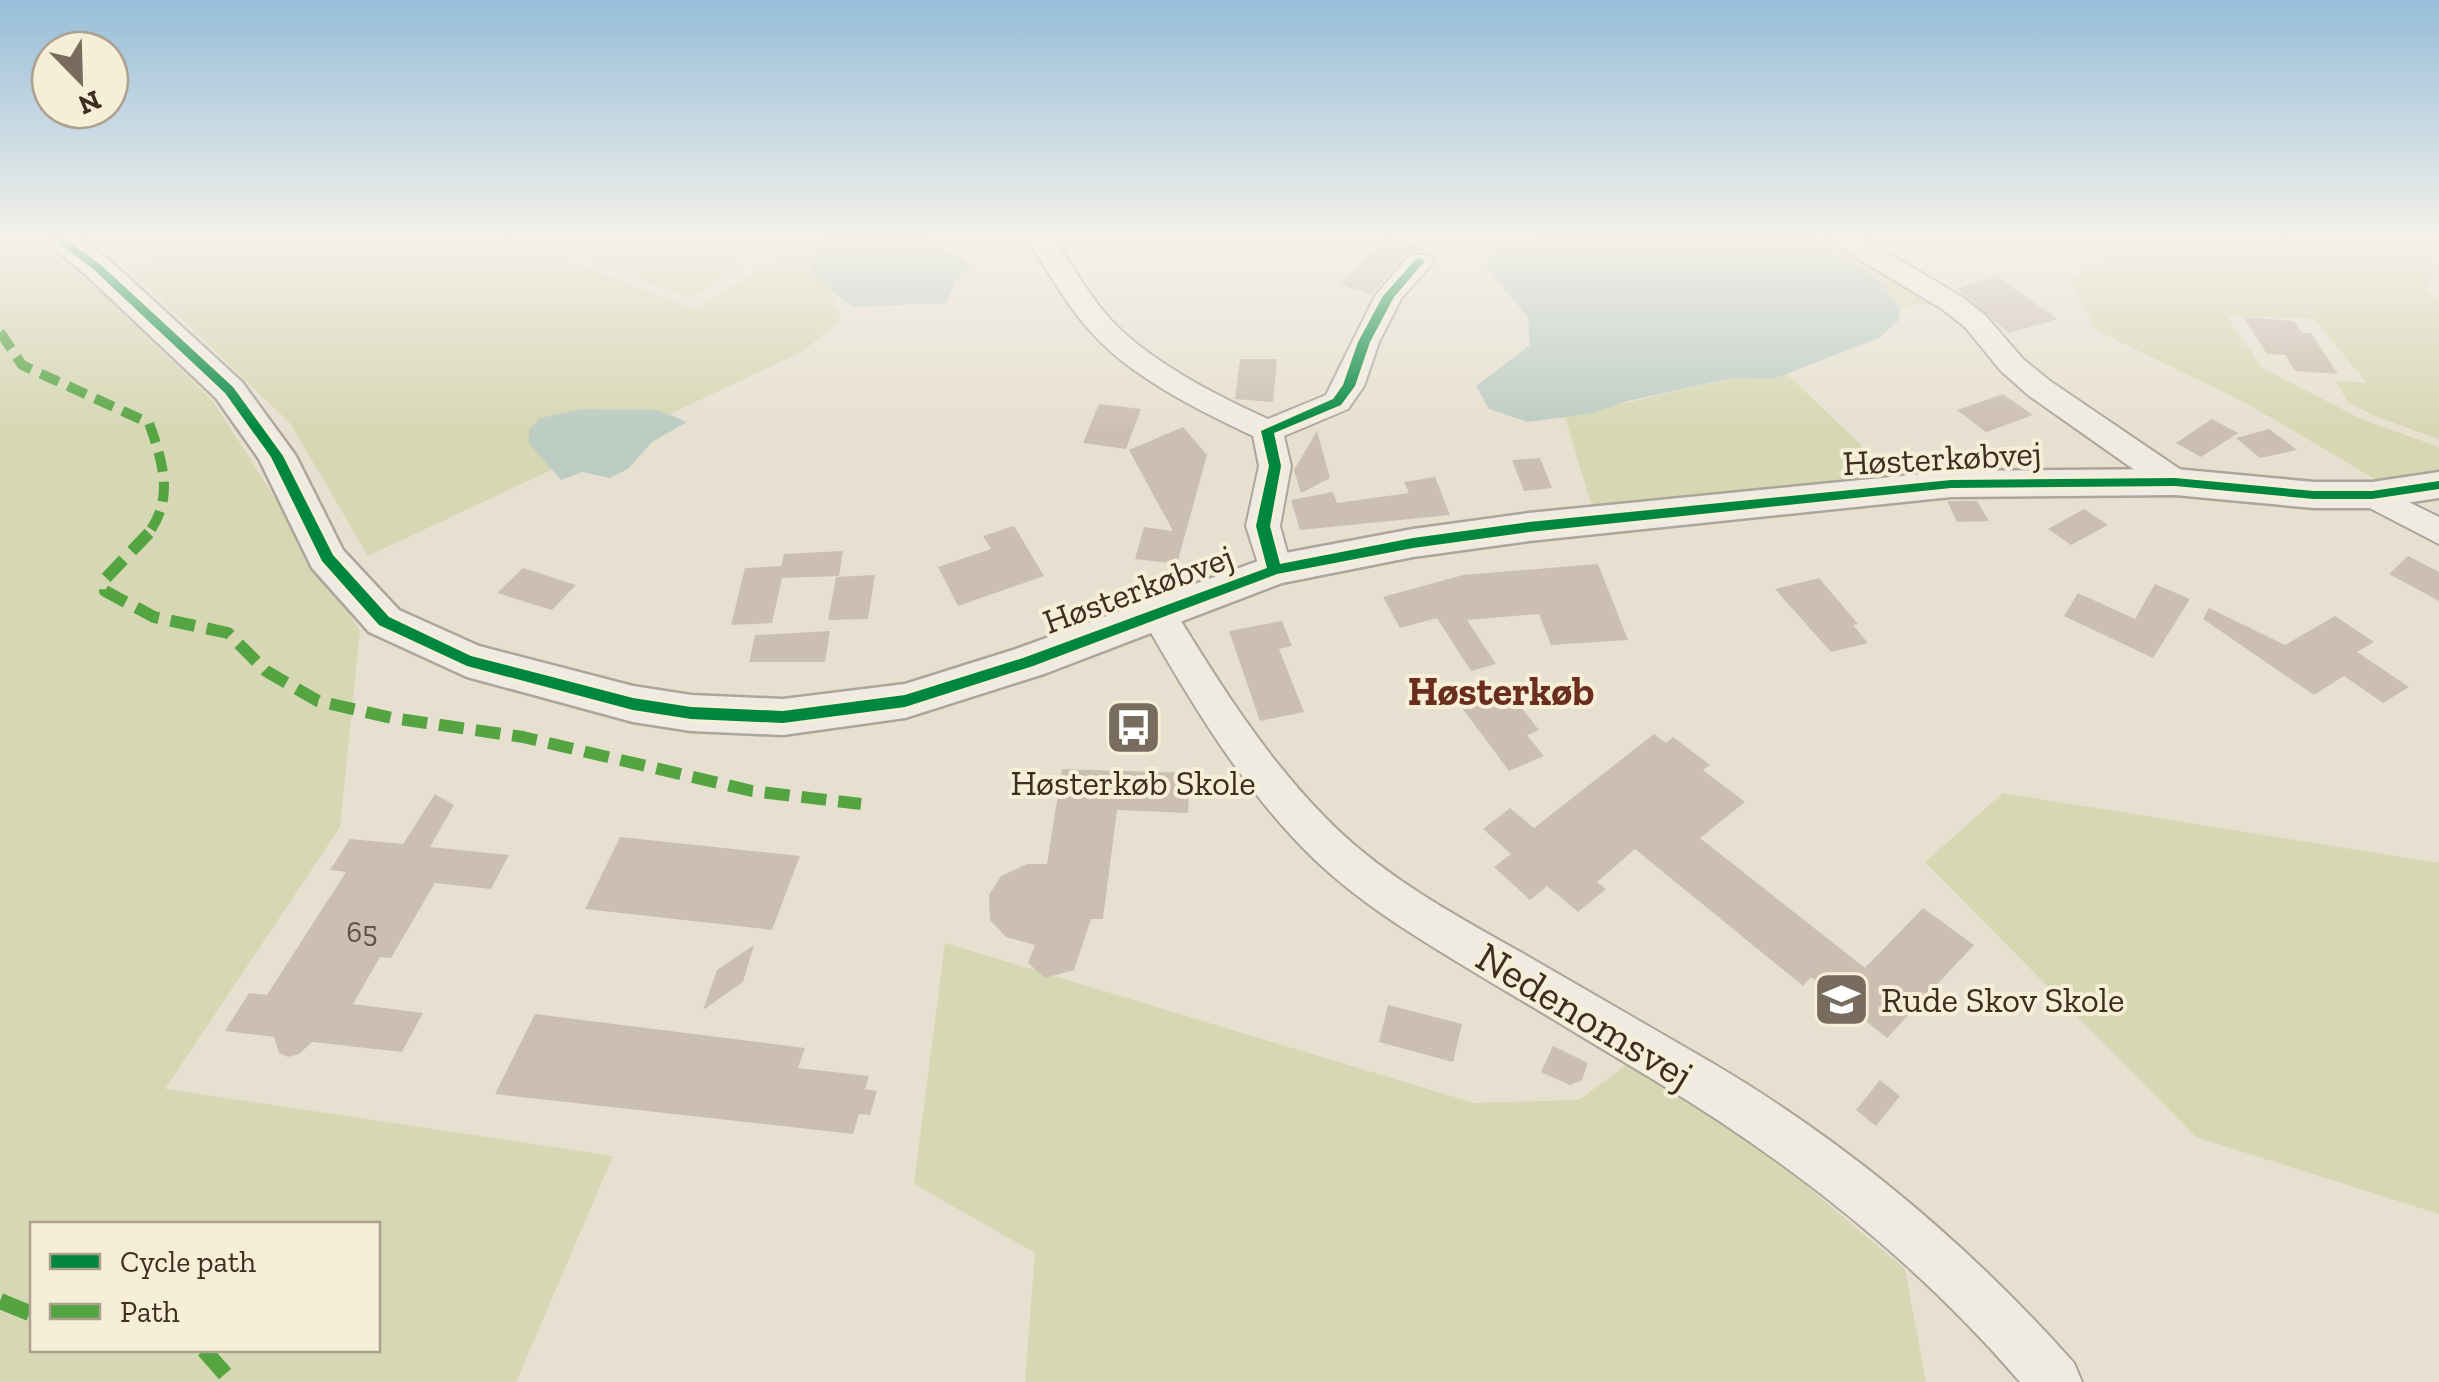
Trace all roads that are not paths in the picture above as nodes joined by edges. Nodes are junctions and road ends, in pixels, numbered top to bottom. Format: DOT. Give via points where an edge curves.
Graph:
graph roads {
  1 [pos="135,302"];
  2 [pos="1084,302"];
  3 [pos="1385,302"];
  4 [pos="1951,302"];
  5 [pos="1267,431"];
  6 [pos="2175,482"];
  7 [pos="2439,485"];
  8 [pos="2372,495"];
  9 [pos="2439,532"];
  10 [pos="1275,570"];
  11 [pos="1157,612"];
  12 [pos="2055,1382"];
  1 -- 11 [label="street, Høsterkøbvej" via="228,390 277,456 327,558 362,599 384,622 467,660 633,704 783,717 865,709 942,691"];
  2 -- 5 [label="street" via="1117,342 1208,402"];
  3 -- 5 [label="street" via="1337,402"];
  4 -- 6 [label="street" via="2039,388"];
  5 -- 10 [label="street" via="1275,466 1263,526"];
  6 -- 8 [label="street, Høsterkøbvej"];
  6 -- 10 [label="street, Høsterkøbvej" via="1970,483 1854,492 1529,527"];
  7 -- 8 [label="street, Høsterkøbvej"];
  8 -- 9 [label="street"];
  10 -- 11 [label="street, Høsterkøbvej"];
  11 -- 12 [label="street, Nedenomsvej" via="1249,759 1361,875 1784,1136 2008,1326"];
}
